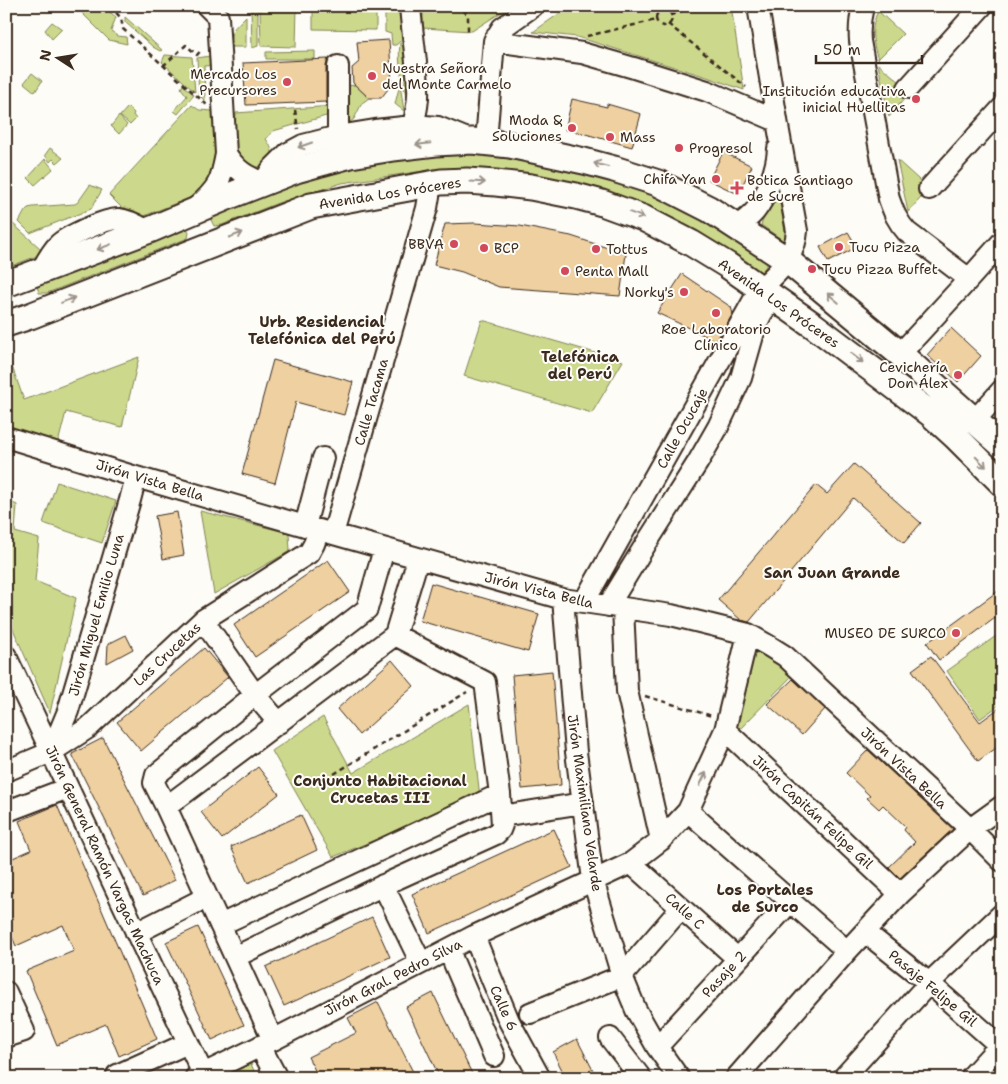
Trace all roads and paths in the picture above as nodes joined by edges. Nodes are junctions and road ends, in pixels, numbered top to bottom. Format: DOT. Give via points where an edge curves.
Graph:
graph roads {
  1 [pos="110,6"];
  2 [pos="207,6"];
  3 [pos="533,6"];
  4 [pos="658,6"];
  5 [pos="695,6"];
  6 [pos="758,6"];
  7 [pos="863,6"];
  8 [pos="982,6"];
  9 [pos="415,7"];
  10 [pos="660,11"];
  11 [pos="671,15"];
  12 [pos="656,20"];
  13 [pos="668,24"];
  14 [pos="468,31"];
  15 [pos="498,34"];
  16 [pos="578,38"];
  17 [pos="203,49"];
  18 [pos="338,66"];
  19 [pos="163,67"];
  20 [pos="746,87"];
  21 [pos="418,88"];
  22 [pos="908,88"];
  23 [pos="222,106"];
  24 [pos="1002,108"];
  25 [pos="295,110"];
  26 [pos="413,126"];
  27 [pos="438,127"];
  28 [pos="778,127"];
  29 [pos="298,128"];
  30 [pos="338,136"];
  31 [pos="479,142"];
  32 [pos="226,154"];
  33 [pos="263,183"];
  34 [pos="431,184"];
  35 [pos="929,189"];
  36 [pos="191,213"];
  37 [pos="737,226"];
  38 [pos="1002,242"];
  39 [pos="203,247"];
  40 [pos="788,260"];
  41 [pos="969,279"];
  42 [pos="11,282"];
  43 [pos="767,293"];
  44 [pos="30,316"];
  45 [pos="6,324"];
  46 [pos="900,354"];
  47 [pos="1002,390"];
  48 [pos="974,420"];
  49 [pos="6,437"];
  50 [pos="1002,445"];
  51 [pos="323,458"];
  52 [pos="136,477"];
  53 [pos="1002,483"];
  54 [pos="319,530"];
  55 [pos="384,549"];
  56 [pos="418,559"];
  57 [pos="563,599"];
  58 [pos="584,602"];
  59 [pos="615,607"];
  60 [pos="203,620"];
  61 [pos="748,634"];
  62 [pos="395,635"];
  63 [pos="6,656"];
  64 [pos="485,682"];
  65 [pos="627,691"];
  66 [pos="255,695"];
  67 [pos="68,710"];
  68 [pos="279,723"];
  69 [pos="726,725"];
  70 [pos="88,728"];
  71 [pos="51,752"];
  72 [pos="6,771"];
  73 [pos="334,774"];
  74 [pos="68,788"];
  75 [pos="500,794"];
  76 [pos="583,803"];
  77 [pos="1002,806"];
  78 [pos="166,807"];
  79 [pos="10,810"];
  80 [pos="688,811"];
  81 [pos="502,816"];
  82 [pos="970,829"];
  83 [pos="661,840"];
  84 [pos="1002,860"];
  85 [pos="631,863"];
  86 [pos="593,880"];
  87 [pos="383,885"];
  88 [pos="900,894"];
  89 [pos="208,897"];
  90 [pos="791,901"];
  91 [pos="681,908"];
  92 [pos="1002,914"];
  93 [pos="220,925"];
  94 [pos="865,932"];
  95 [pos="136,933"];
  96 [pos="474,936"];
  97 [pos="448,949"];
  98 [pos="848,951"];
  99 [pos="235,958"];
  100 [pos="738,959"];
  101 [pos="420,963"];
  102 [pos="622,976"];
  103 [pos="928,984"];
  104 [pos="6,992"];
  105 [pos="530,1013"];
  106 [pos="6,1037"];
  107 [pos="610,1038"];
  108 [pos="188,1043"];
  109 [pos="266,1043"];
  110 [pos="1001,1044"];
  111 [pos="657,1047"];
  112 [pos="494,1056"];
  113 [pos="117,1075"];
  114 [pos="979,1075"];
  115 [pos="199,1076"];
  116 [pos="277,1078"];
  117 [pos="540,1078"];
  118 [pos="641,1078"];
  119 [pos="679,1078"];
  120 [pos="736,1078"];
  121 [pos="843,1078"];
  1 -- 19 [label="path" via="121,18 123,29"];
  2 -- 23 [label="street" via="218,17"];
  3 -- 15 [label="street"];
  4 -- 10 [label="path"];
  5 -- 11 [label="path"];
  6 -- 28 [label="street"];
  7 -- 41 [label="street" via="860,41 894,213 907,232"];
  8 -- 22 [label="street"];
  9 -- 14 [label="path" via="462,9 468,15"];
  9 -- 21 [label="street" via="411,27"];
  10 -- 11 [label="path" via="665,10"];
  10 -- 12 [label="path"];
  11 -- 13 [label="path"];
  12 -- 13 [label="path" via="661,25"];
  12 -- 16 [label="path"];
  13 -- 20 [label="path"];
  15 -- 28 [label="street" via="582,53 708,91"];
  15 -- 31 [label="street"];
  17 -- 19 [label="path" via="197,56 186,45"];
  18 -- 30 [label="street"];
  19 -- 23 [label="path" via="206,105"];
  21 -- 26 [label="street"];
  21 -- 27 [label="street"];
  23 -- 32 [label="street"];
  24 -- 35 [label="street"];
  25 -- 29 [label="path"];
  26 -- 27 [label="street"];
  26 -- 30 [label="street"];
  27 -- 31 [label="street"];
  28 -- 37 [label="street" via="774,172 761,202"];
  28 -- 40 [label="street, Calle Ocucaje" via="797,231 797,240"];
  30 -- 33 [label="street, one-way" via="303,145 288,153"];
  31 -- 33 [label="main road, one-way" via="436,143 350,155"];
  37 -- 31 [label="main road, one-way" via="658,183 584,161 510,145"];
  32 -- 33 [label="street" via="234,166"];
  32 -- 36 [label="street" via="217,186"];
  33 -- 36 [label="main road"];
  39 -- 34 [label="main road, Avenida Los Próceres, one-way" via="311,206"];
  34 -- 43 [label="main road, Avenida Los Próceres, one-way" via="496,183 531,187 602,203 643,218 690,243"];
  34 -- 54 [label="street, Calle Tacama" via="427,208"];
  36 -- 39 [label="main road"];
  36 -- 42 [label="main road, one-way"];
  37 -- 40 [label="main road"];
  38 -- 41 [label="street"];
  44 -- 39 [label="main road, Avenida Los Próceres, one-way"];
  40 -- 43 [label="street, Calle Ocucaje"];
  46 -- 40 [label="main road, one-way"];
  41 -- 46 [label="street"];
  42 -- 44 [label="main road"];
  43 -- 53 [label="main road, Avenida Los Próceres, one-way" via="931,414"];
  43 -- 58 [label="street, Calle Ocucaje"];
  43 -- 59 [label="street" via="741,378 718,427 644,547"];
  44 -- 45 [label="main road, Avenida Los Próceres"];
  46 -- 48 [label="main road"];
  47 -- 48 [label="street"];
  48 -- 50 [label="main road"];
  49 -- 52 [label="street, Jirón Vista Bella"];
  51 -- 54 [label="street"];
  52 -- 54 [label="street, Jirón Vista Bella"];
  52 -- 67 [label="street, Jirón Miguel Emilio Luna"];
  54 -- 55 [label="street, Jirón Vista Bella"];
  54 -- 60 [label="street, Las Crucetas" via="309,554"];
  55 -- 56 [label="street, Jirón Vista Bella"];
  55 -- 66 [label="street" via="367,609"];
  56 -- 57 [label="street, Jirón Vista Bella"];
  56 -- 62 [label="street"];
  57 -- 58 [label="street, Jirón Vista Bella"];
  57 -- 76 [label="street, Jirón Maximiliano Velarde"];
  58 -- 59 [label="street, Jirón Vista Bella"];
  59 -- 61 [label="street, Jirón Vista Bella" via="671,615"];
  59 -- 65 [label="street"];
  60 -- 66 [label="street"];
  60 -- 70 [label="street, Las Crucetas"];
  61 -- 69 [label="street, Jirón Gral. Pedro Silva"];
  61 -- 82 [label="street, Jirón Vista Bella" via="785,656"];
  62 -- 64 [label="street"];
  62 -- 68 [label="street"];
  63 -- 71 [label="street, Jirón General Ramón Vargas Machuca"];
  64 -- 73 [label="path"];
  64 -- 75 [label="street"];
  65 -- 69 [label="path"];
  65 -- 83 [label="street"];
  66 -- 68 [label="street"];
  66 -- 78 [label="street" via="156,775 154,783"];
  67 -- 70 [label="street"];
  67 -- 71 [label="street, Jirón Miguel Emilio Luna"];
  68 -- 78 [label="street"];
  80 -- 69 [label="street, Jirón Gral. Pedro Silva, one-way"];
  69 -- 88 [label="street, Jirón Capitán Felipe Gil"];
  70 -- 71 [label="street, Las Crucetas"];
  71 -- 72 [label="street, Las Crucetas"];
  71 -- 74 [label="street, Jirón General Ramón Vargas Machuca"];
  74 -- 79 [label="street"];
  74 -- 95 [label="street, Jirón General Ramón Vargas Machuca"];
  75 -- 81 [label="street"];
  75 -- 93 [label="street"];
  76 -- 81 [label="street"];
  76 -- 86 [label="street, Jirón Maximiliano Velarde"];
  77 -- 82 [label="street"];
  78 -- 89 [label="street"];
  80 -- 83 [label="street, Jirón Gral. Pedro Silva"];
  80 -- 90 [label="street"];
  81 -- 87 [label="street" via="502,825 496,834"];
  82 -- 84 [label="street, Jirón Vista Bella"];
  82 -- 88 [label="street"];
  83 -- 85 [label="street, Jirón Gral. Pedro Silva"];
  85 -- 86 [label="street, Jirón Gral. Pedro Silva"];
  85 -- 91 [label="street, Calle C"];
  86 -- 96 [label="street, Jirón Gral. Pedro Silva"];
  86 -- 102 [label="street, Jirón Maximiliano Velarde"];
  87 -- 99 [label="street"];
  87 -- 101 [label="street"];
  88 -- 94 [label="street"];
  89 -- 93 [label="street"];
  89 -- 95 [label="street"];
  90 -- 98 [label="street"];
  90 -- 100 [label="street, Pasaje 2"];
  91 -- 100 [label="street, Calle C"];
  91 -- 102 [label="street"];
  92 -- 103 [label="street"];
  93 -- 99 [label="street"];
  94 -- 98 [label="street"];
  94 -- 103 [label="street, Pasaje Felipe Gil"];
  95 -- 108 [label="street, Jirón General Ramón Vargas Machuca"];
  96 -- 97 [label="street, Jirón Gral. Pedro Silva"];
  96 -- 117 [label="street, Calle 6" via="509,1021"];
  97 -- 101 [label="street, Jirón Gral. Pedro Silva"];
  97 -- 112 [label="street"];
  98 -- 120 [label="street"];
  99 -- 109 [label="street"];
  100 -- 111 [label="street, Pasaje 2"];
  101 -- 109 [label="street, Jirón Gral. Pedro Silva"];
  102 -- 105 [label="street"];
  102 -- 111 [label="street, Jirón Maximiliano Velarde"];
  103 -- 110 [label="street, Pasaje Felipe Gil"];
  103 -- 121 [label="street"];
  104 -- 106 [label="street" via="24,1031"];
  107 -- 118 [label="street"];
  108 -- 113 [label="street"];
  108 -- 115 [label="street, Jirón General Ramón Vargas Machuca"];
  109 -- 115 [label="street, Jirón Gral. Pedro Silva"];
  109 -- 116 [label="street"];
  110 -- 114 [label="street"];
  111 -- 119 [label="street, Jirón Maximiliano Velarde"];
}
